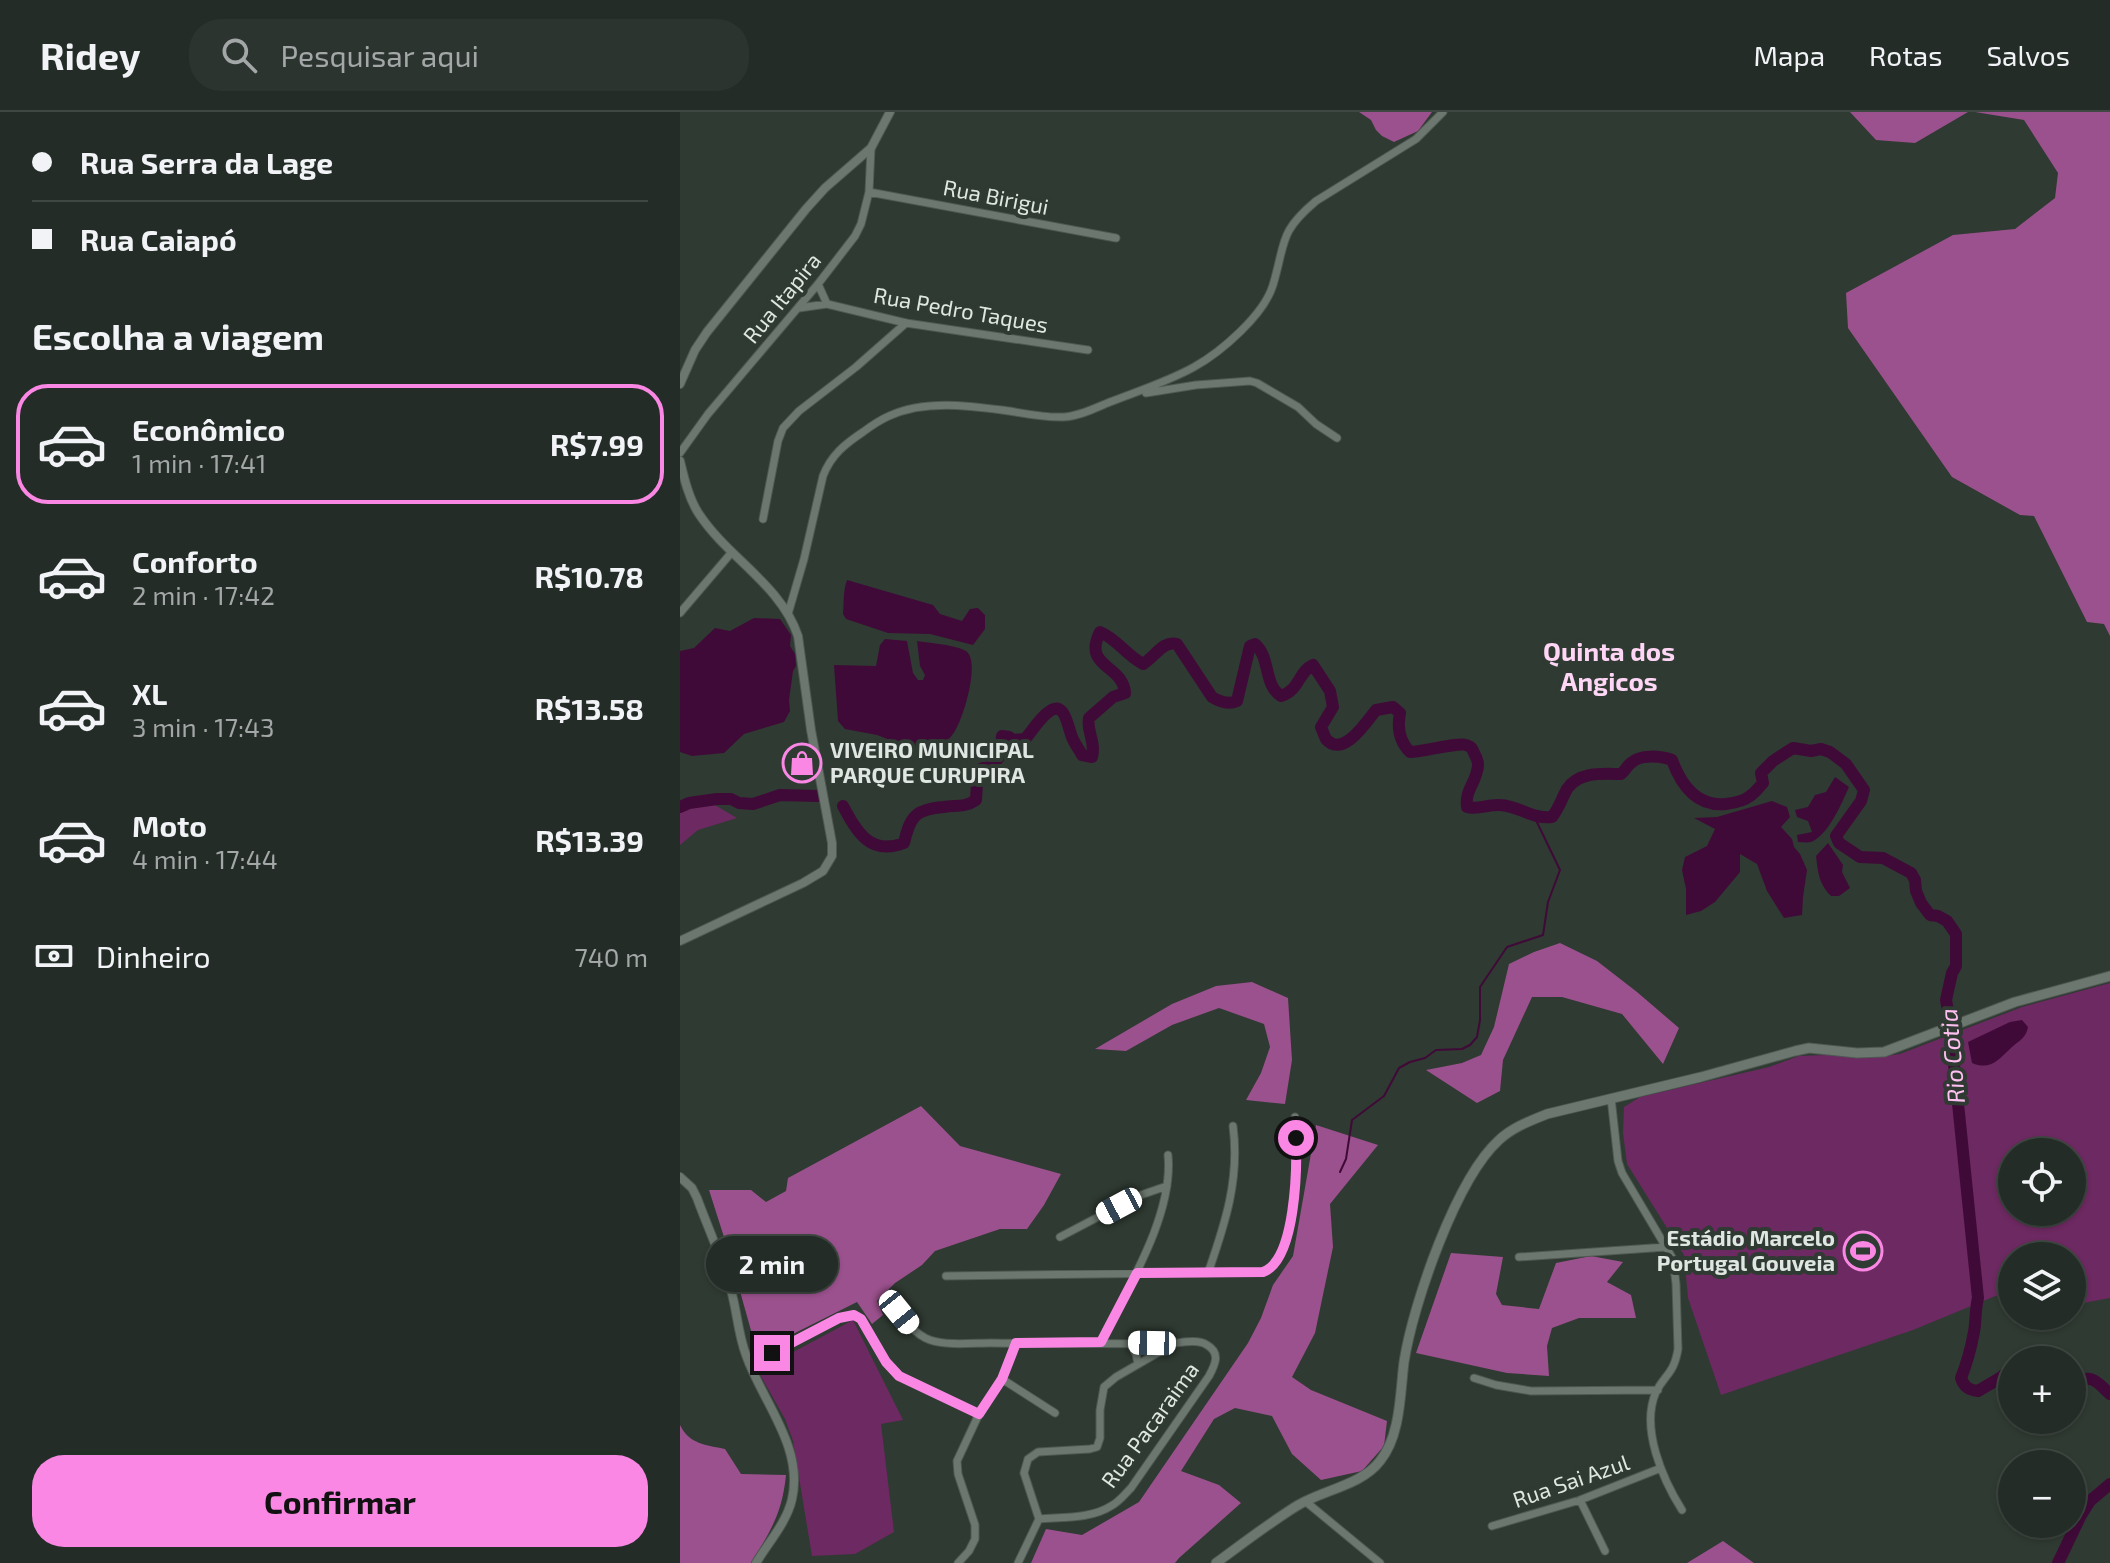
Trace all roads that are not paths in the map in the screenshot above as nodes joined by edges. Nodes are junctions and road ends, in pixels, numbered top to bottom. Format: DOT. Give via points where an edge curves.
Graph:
graph roads {
  1 [pos="890,112"];
  2 [pos="1443,112"];
  3 [pos="871,148"];
  4 [pos="869,192"];
  5 [pos="1116,238"];
  6 [pos="818,284"];
  7 [pos="827,304"];
  8 [pos="797,309"];
  9 [pos="906,323"];
  10 [pos="1088,350"];
  11 [pos="680,381"];
  12 [pos="1136,394"];
  13 [pos="1337,438"];
  14 [pos="680,453"];
  15 [pos="680,461"];
  16 [pos="763,519"];
  17 [pos="732,552"];
  18 [pos="680,613"];
  19 [pos="788,614"];
  20 [pos="680,941"];
  21 [pos="2110,976"];
  22 [pos="1611,1098"];
  23 [pos="1295,1117"];
  24 [pos="1233,1126"];
  25 [pos="1168,1155"];
  26 [pos="680,1177"];
  27 [pos="1167,1186"];
  28 [pos="1060,1237"];
  29 [pos="1667,1247"];
  30 [pos="1519,1257"];
  31 [pos="1137,1273"];
  32 [pos="1208,1273"];
  33 [pos="946,1276"];
  34 [pos="887,1296"];
  35 [pos="1101,1342"];
  36 [pos="1016,1343"];
  37 [pos="1130,1343"];
  38 [pos="1173,1344"];
  39 [pos="749,1364"];
  40 [pos="1138,1364"];
  41 [pos="1474,1378"];
  42 [pos="1002,1379"];
  43 [pos="1658,1390"];
  44 [pos="1055,1413"];
  45 [pos="979,1414"];
  46 [pos="1661,1468"];
  47 [pos="1580,1500"];
  48 [pos="1305,1501"];
  49 [pos="1682,1510"];
  50 [pos="1039,1519"];
  51 [pos="1492,1526"];
  52 [pos="1605,1551"];
  53 [pos="756,1563"];
  54 [pos="958,1563"];
  55 [pos="1018,1563"];
  56 [pos="1216,1563"];
  57 [pos="1380,1563"];
  1 -- 3 [label="street"];
  2 -- 12 [label="street" via="1416,139 1301,213 1286,234 1265,303 1224,346 1196,366"];
  3 -- 4 [label="street, Rua Itapira"];
  3 -- 11 [label="street" via="825,188 775,246 707,332"];
  4 -- 5 [label="street, Rua Birigui"];
  4 -- 6 [label="street, Rua Itapira" via="855,236"];
  6 -- 7 [label="street"];
  6 -- 8 [label="street, Rua Itapira"];
  7 -- 8 [label="street, Rua Pedro Taques"];
  7 -- 9 [label="street, Rua Pedro Taques"];
  8 -- 14 [label="street, Rua Itapira"];
  9 -- 10 [label="street, Rua Pedro Taques"];
  9 -- 16 [label="street" via="783,428"];
  12 -- 13 [label="street" via="1250,381 1298,407"];
  12 -- 19 [label="street" via="1076,416 928,406 887,417 844,445 827,465"];
  15 -- 17 [label="street" via="697,511"];
  17 -- 18 [label="street"];
  17 -- 19 [label="street"];
  19 -- 20 [label="street" via="798,636 832,856 823,871 803,883"];
  21 -- 22 [label="main road" via="2015,1002 1884,1052 1803,1049"];
  22 -- 29 [label="street" via="1622,1173"];
  22 -- 48 [label="main road" via="1525,1122 1498,1140 1477,1167 1423,1288 1387,1450 1364,1476"];
  23 -- 32 [label="street" via="1296,1187 1279,1258 1263,1272"];
  24 -- 32 [label="street" via="1232,1194"];
  25 -- 27 [label="street"];
  26 -- 39 [label="street" via="692,1188 723,1264"];
  27 -- 28 [label="street"];
  27 -- 31 [label="street"];
  29 -- 30 [label="street"];
  29 -- 43 [label="street" via="1675,1267 1678,1349"];
  31 -- 32 [label="street"];
  31 -- 33 [label="street"];
  31 -- 35 [label="street"];
  34 -- 36 [label="street, Rua Pacaraima" via="911,1327 928,1339"];
  35 -- 36 [label="street, Rua Pacaraima"];
  35 -- 37 [label="street, Rua Pacaraima"];
  36 -- 42 [label="street"];
  37 -- 38 [label="street, Rua Pacaraima"];
  37 -- 40 [label="street"];
  38 -- 40 [label="street"];
  38 -- 50 [label="street, Rua Pacaraima" via="1206,1344 1214,1350 1216,1363 1131,1488 1099,1512"];
  39 -- 45 [label="street" via="854,1315 899,1376"];
  39 -- 53 [label="street" via="786,1441 793,1474 788,1509"];
  40 -- 50 [label="street" via="1104,1387 1097,1447 1038,1452 1028,1459 1024,1473"];
  41 -- 43 [label="street" via="1531,1391"];
  42 -- 44 [label="street"];
  42 -- 45 [label="street"];
  43 -- 46 [label="street" via="1651,1420"];
  45 -- 54 [label="street" via="956,1466 975,1525 975,1539"];
  46 -- 47 [label="street, Rua Sai Azul"];
  46 -- 49 [label="street"];
  47 -- 51 [label="street, Rua Sai Azul"];
  47 -- 52 [label="street"];
  48 -- 56 [label="main road"];
  48 -- 57 [label="street"];
  50 -- 55 [label="street"];
}
